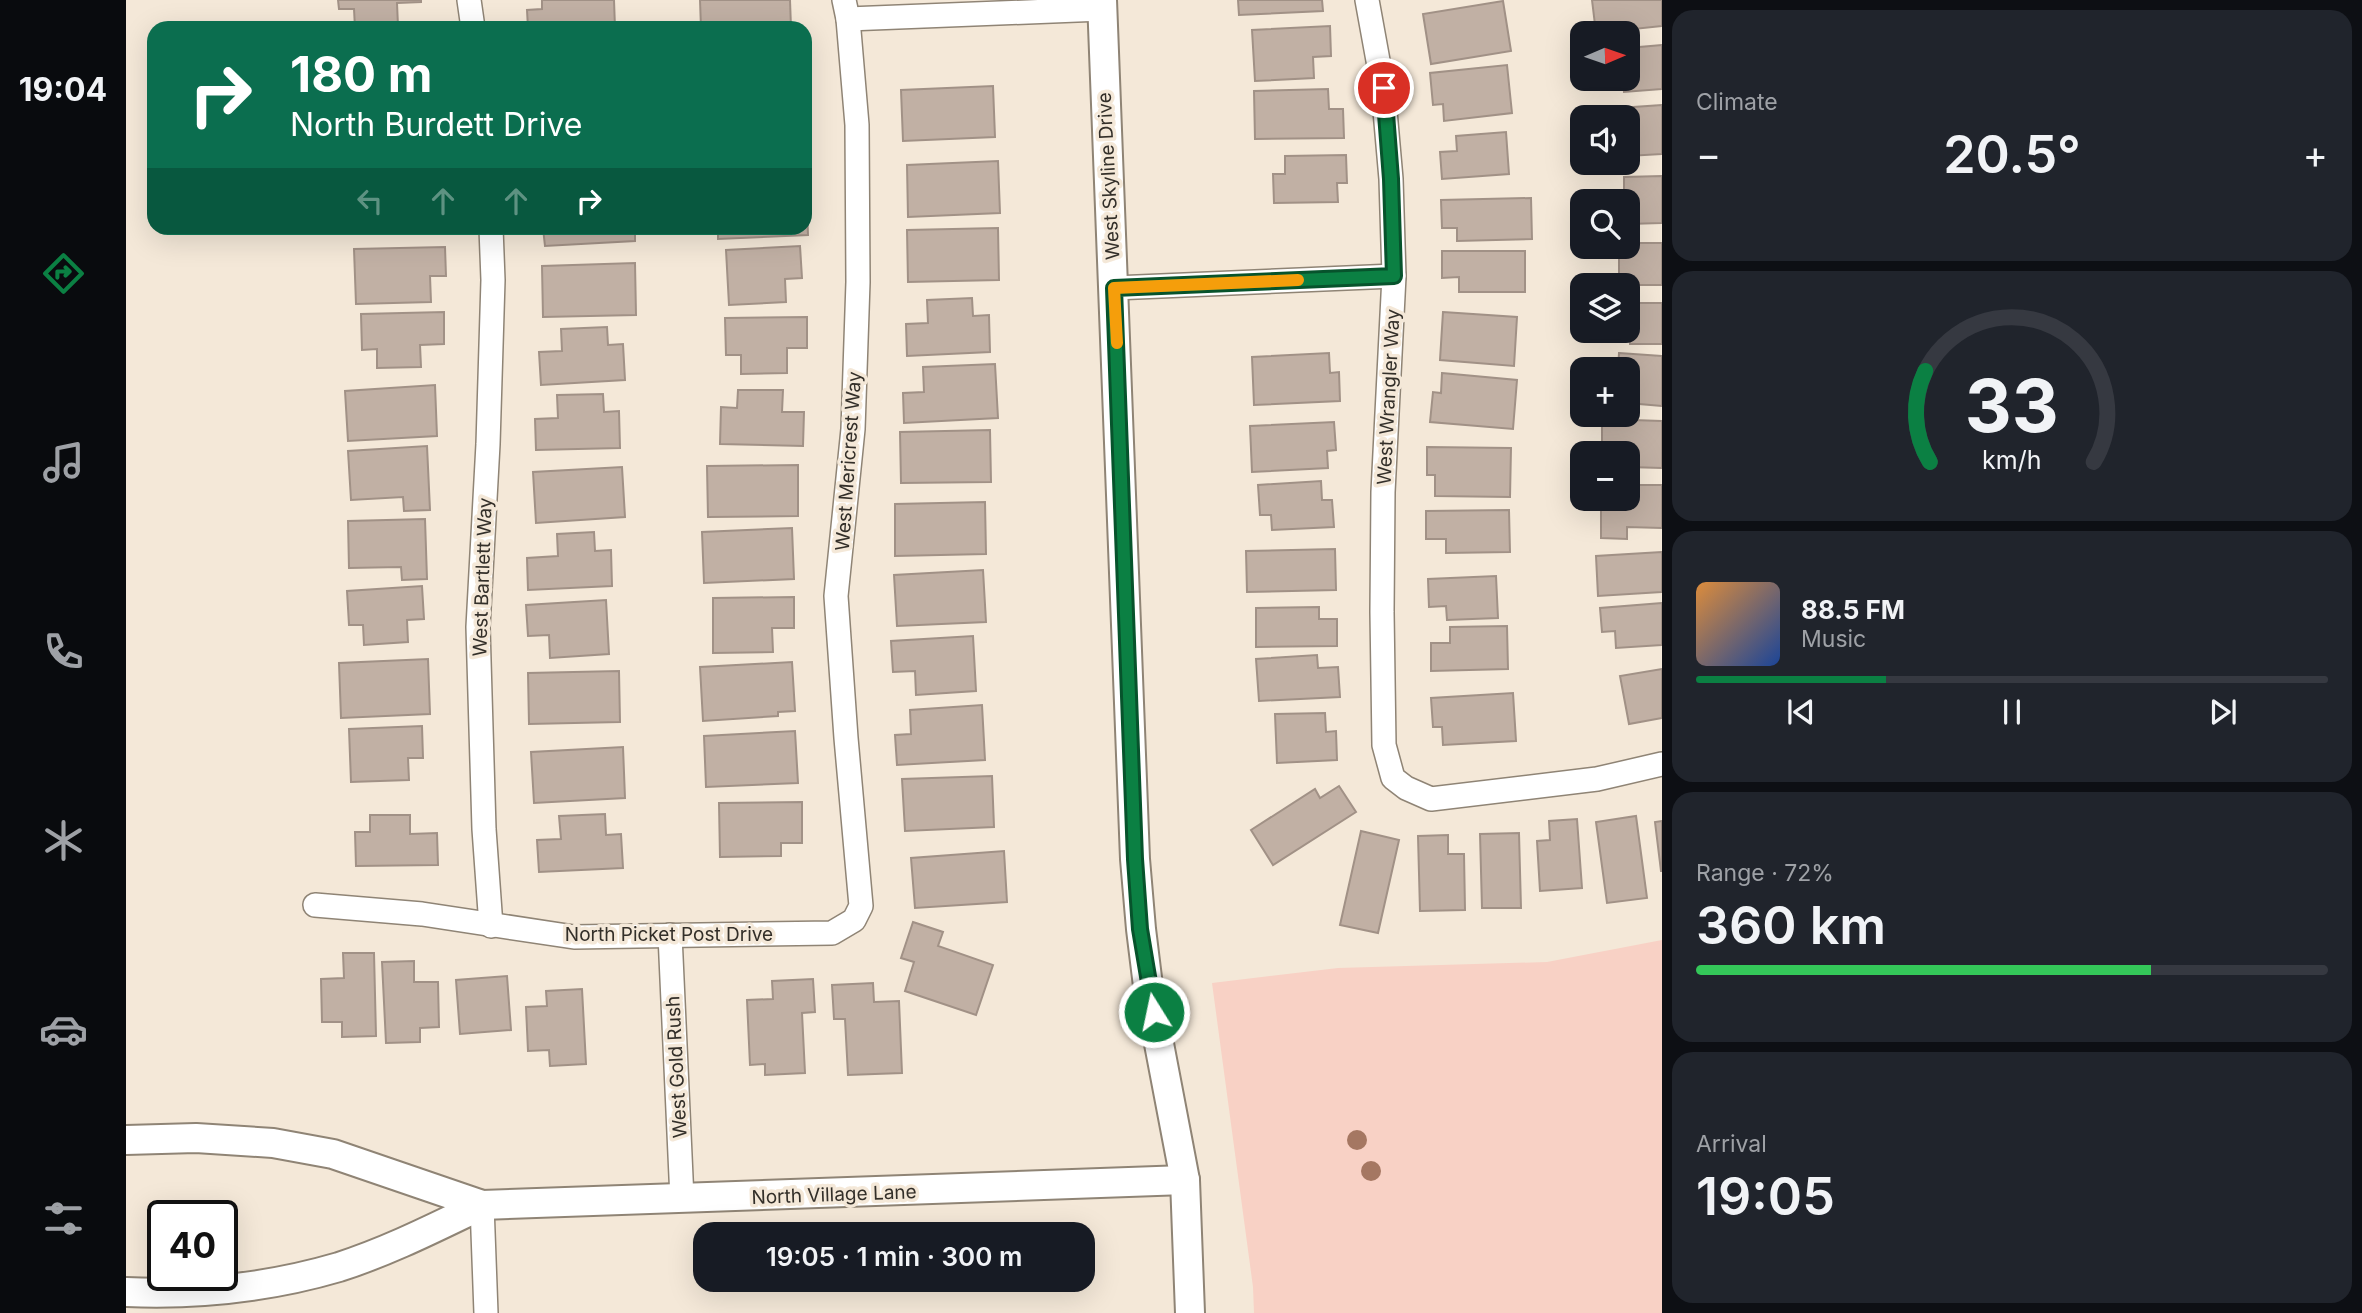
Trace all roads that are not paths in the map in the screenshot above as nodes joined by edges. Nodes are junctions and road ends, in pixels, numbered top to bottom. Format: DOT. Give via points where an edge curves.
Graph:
graph roads {
  1 [pos="469,0"];
  2 [pos="1367,0"];
  3 [pos="1102,4"];
  4 [pos="846,10"];
  5 [pos="472,21"];
  6 [pos="491,235"];
  7 [pos="1394,276"];
  8 [pos="1114,288"];
  9 [pos="1662,764"];
  10 [pos="314,905"];
  11 [pos="854,920"];
  12 [pos="491,926"];
  13 [pos="670,935"];
  14 [pos="126,1140"];
  15 [pos="1185,1181"];
  16 [pos="682,1199"];
  17 [pos="482,1205"];
  18 [pos="126,1292"];
  19 [pos="486,1313"];
  20 [pos="1191,1313"];
  1 -- 5 [label="street"];
  2 -- 7 [label="street, West Wrangler Way" via="1384,88"];
  3 -- 4 [label="street"];
  3 -- 8 [label="street, West Skyline Drive"];
  4 -- 11 [label="street, West Mericrest Way" via="857,125 858,282 853,429 836,596 862,905"];
  6 -- 12 [label="street, West Bartlett Way" via="489,416 478,627"];
  7 -- 8 [label="street"];
  7 -- 9 [label="street, West Wrangler Way" via="1382,612 1384,745 1393,778 1431,799 1597,779"];
  8 -- 15 [label="street, West Skyline Drive" via="1140,929"];
  10 -- 12 [label="street, North Picket Post Drive" via="422,914"];
  11 -- 13 [label="street, North Picket Post Drive" via="832,933"];
  12 -- 13 [label="street, North Picket Post Drive" via="574,937"];
  13 -- 16 [label="street, West Gold Rush"];
  14 -- 17 [label="street, North Village Lane" via="272,1143 333,1154"];
  15 -- 16 [label="street, North Village Lane"];
  15 -- 20 [label="street, West Skyline Drive"];
  16 -- 17 [label="street, North Village Lane"];
  17 -- 18 [label="street, North Village Lane" via="410,1239 310,1275 223,1289"];
  17 -- 19 [label="street"];
}
